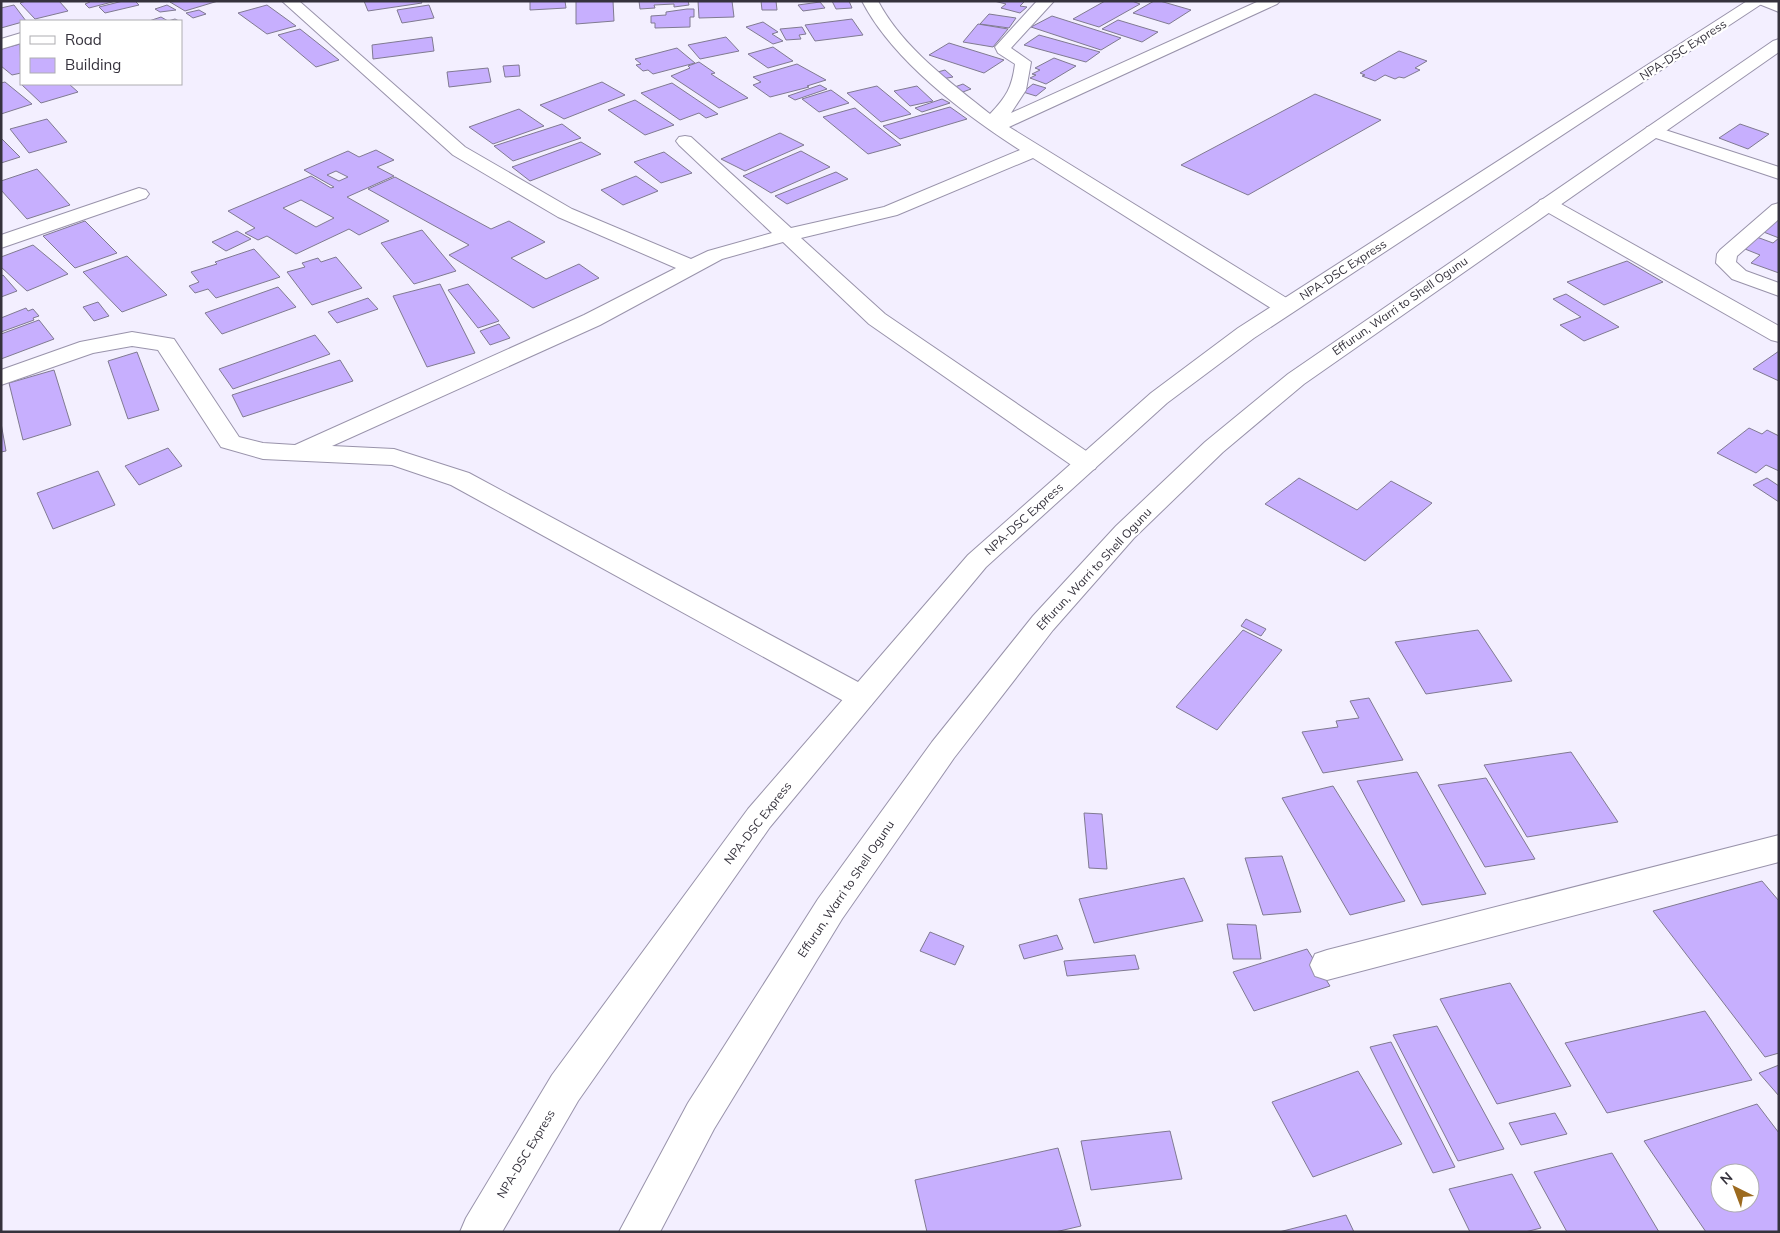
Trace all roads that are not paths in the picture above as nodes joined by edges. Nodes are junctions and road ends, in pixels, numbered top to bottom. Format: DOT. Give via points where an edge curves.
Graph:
graph roads {
  1 [pos="290,1"];
  2 [pos="870,1"];
  3 [pos="1046,1"];
  4 [pos="1272,1"];
  5 [pos="1758,1"];
  6 [pos="1764,1"];
  7 [pos="1779,7"];
  8 [pos="20,38"];
  9 [pos="1,44"];
  10 [pos="1779,44"];
  11 [pos="993,125"];
  12 [pos="1653,131"];
  13 [pos="685,141"];
  14 [pos="1035,150"];
  15 [pos="1779,173"];
  16 [pos="139,194"];
  17 [pos="1547,204"];
  18 [pos="1779,209"];
  19 [pos="786,235"];
  20 [pos="1,242"];
  21 [pos="692,267"];
  22 [pos="1779,290"];
  23 [pos="1285,308"];
  24 [pos="1779,335"];
  25 [pos="1,378"];
  26 [pos="298,452"];
  27 [pos="1086,463"];
  28 [pos="862,697"];
  29 [pos="1779,848"];
  30 [pos="1327,966"];
  31 [pos="480,1232"];
  32 [pos="638,1232"];
  1 -- 21 [label="street" via="459,151 565,213"];
  2 -- 11 [label="street" via="880,20 931,75"];
  3 -- 11 [label="street" via="1003,47 1023,62 1021,79 1016,96"];
  4 -- 11 [label="street"];
  5 -- 23 [label="street, NPA-DSC Express"];
  6 -- 7 [label="street"];
  8 -- 9 [label="street"];
  10 -- 12 [label="street, Effurun, Warri to Shell Ogunu"];
  11 -- 14 [label="street"];
  12 -- 15 [label="street"];
  12 -- 17 [label="street, Effurun, Warri to Shell Ogunu"];
  13 -- 19 [label="street"];
  14 -- 19 [label="street" via="890,211"];
  14 -- 23 [label="street"];
  16 -- 20 [label="street"];
  17 -- 24 [label="street"];
  17 -- 32 [label="street, Effurun, Warri to Shell Ogunu" via="1288,385 1214,447 1125,532 1043,623 942,750 830,909 700,1116"];
  18 -- 22 [label="street" via="1727,254 1726,263 1739,275"];
  19 -- 21 [label="street" via="715,255"];
  19 -- 27 [label="street" via="877,319"];
  21 -- 26 [label="street" via="592,320"];
  23 -- 27 [label="street, NPA-DSC Express" via="1159,398"];
  25 -- 26 [label="street" via="88,347 132,339 166,344 230,442 263,451"];
  26 -- 28 [label="street" via="394,456 460,479"];
  27 -- 28 [label="street, NPA-DSC Express" via="977,561"];
  28 -- 31 [label="street, NPA-DSC Express" via="759,818 565,1088"];
  29 -- 30 [label="street"];
}
